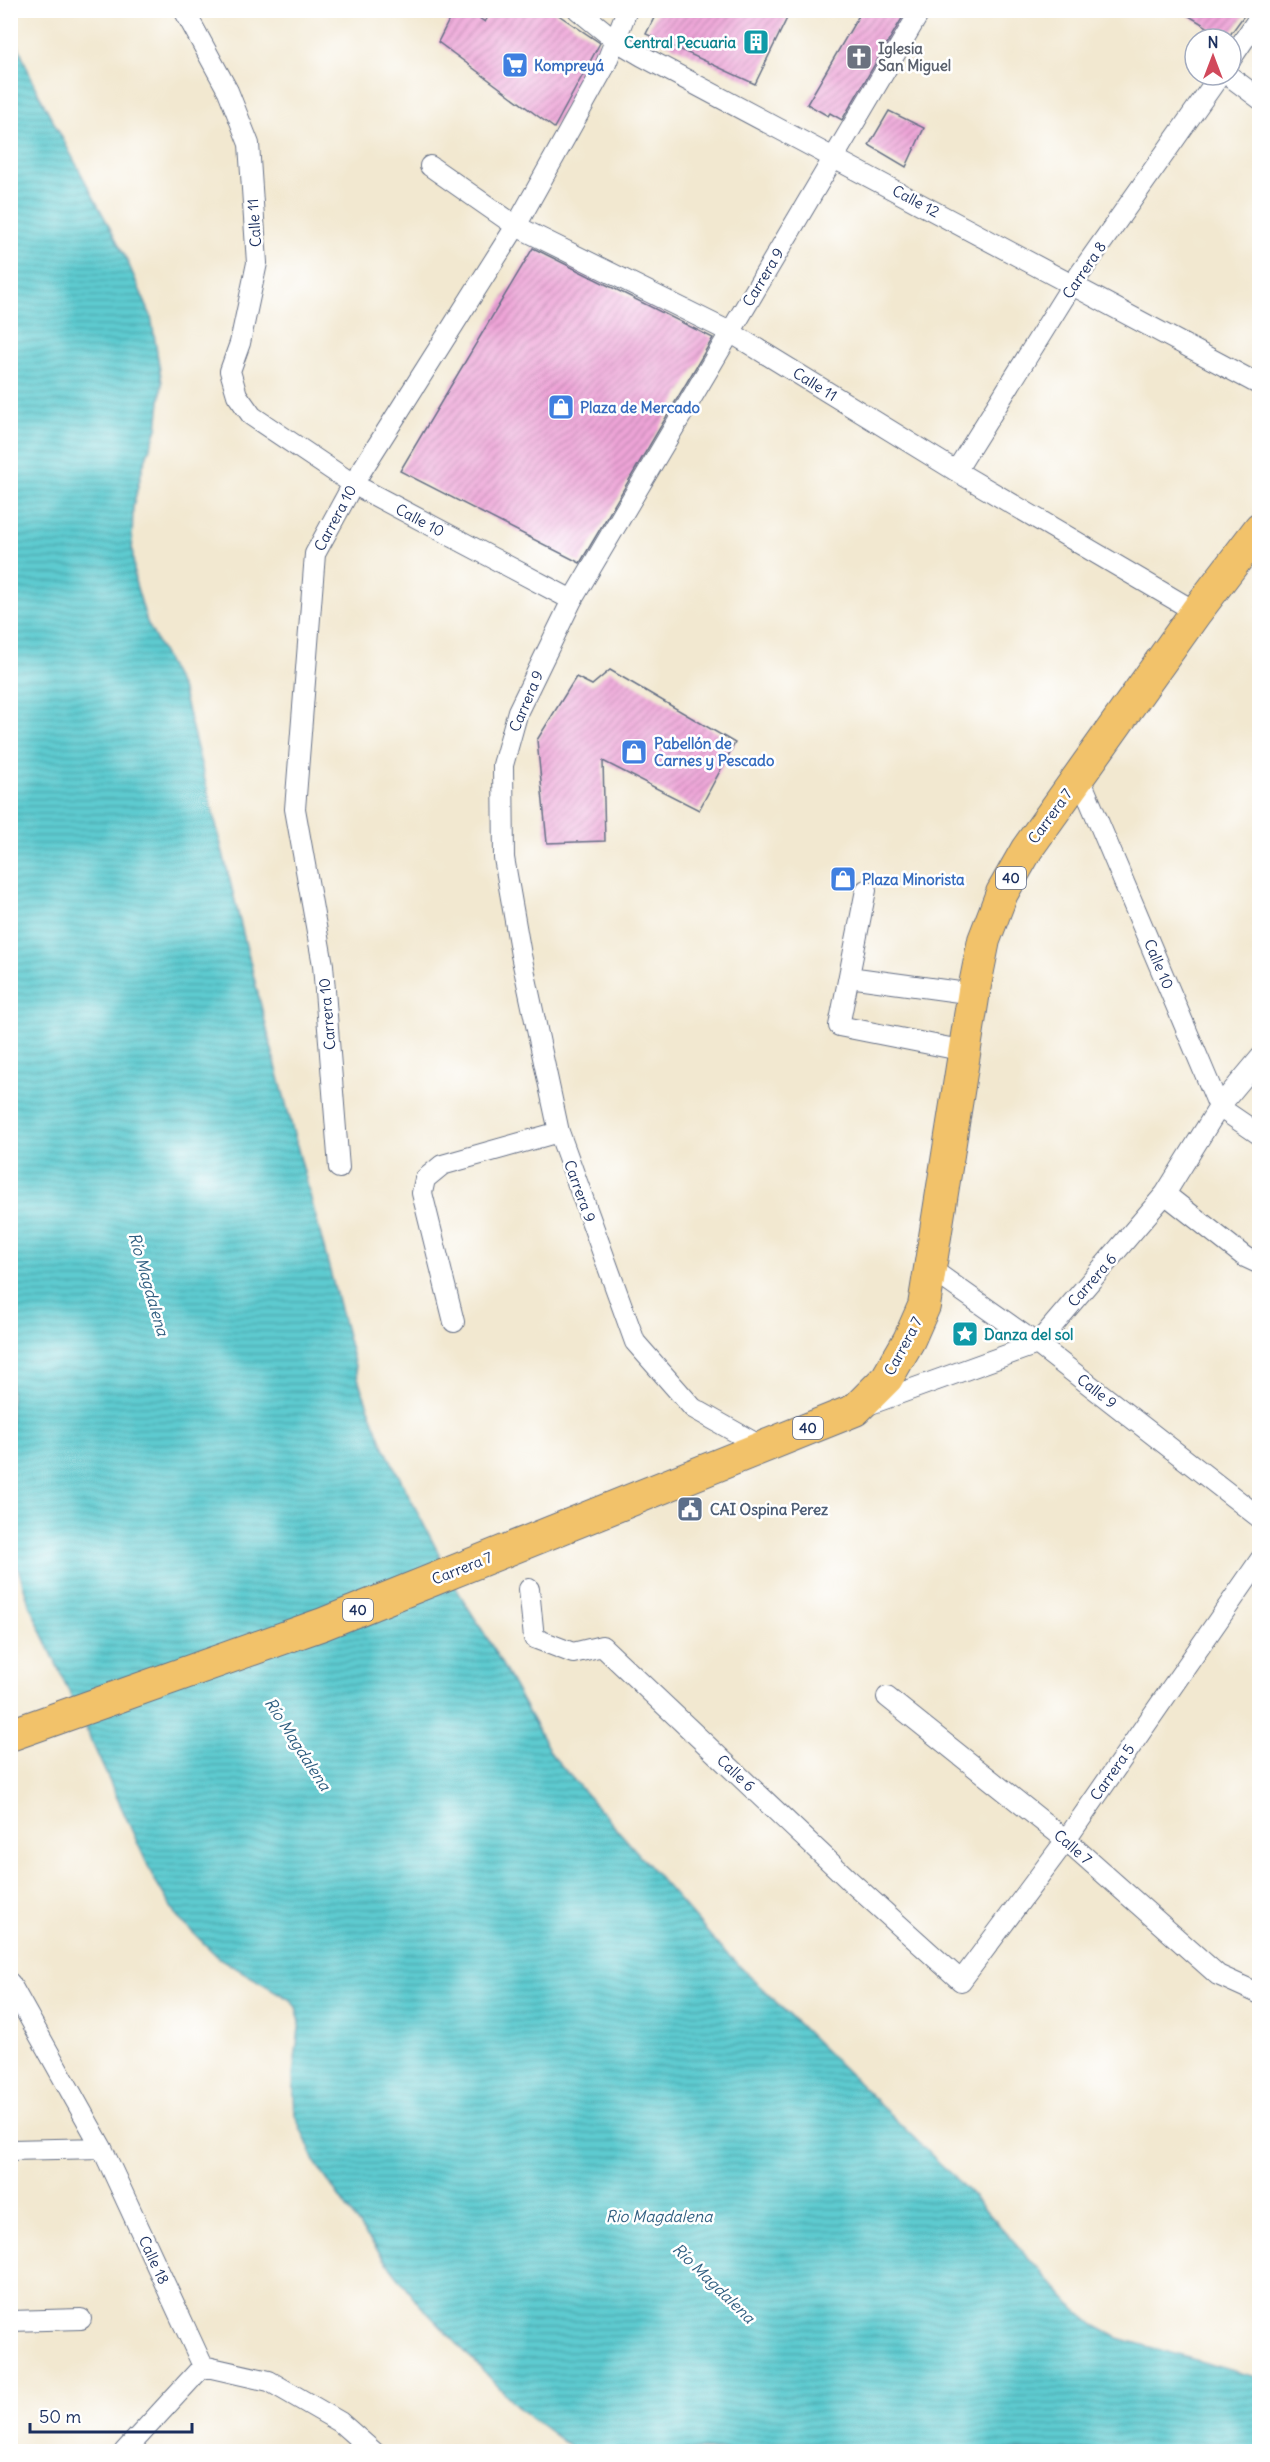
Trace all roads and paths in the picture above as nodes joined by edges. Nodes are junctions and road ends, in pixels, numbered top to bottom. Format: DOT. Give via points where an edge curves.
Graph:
graph roads {
  1 [pos="184,10"];
  2 [pos="578,10"];
  3 [pos="627,10"];
  4 [pos="921,10"];
  5 [pos="1260,16"];
  6 [pos="615,40"];
  7 [pos="1243,41"];
  8 [pos="1243,86"];
  9 [pos="1212,87"];
  10 [pos="1260,99"];
  11 [pos="834,158"];
  12 [pos="430,166"];
  13 [pos="516,226"];
  14 [pos="1072,285"];
  15 [pos="730,332"];
  16 [pos="1260,385"];
  17 [pos="274,430"];
  18 [pos="956,471"];
  19 [pos="353,484"];
  20 [pos="1257,538"];
  21 [pos="572,600"];
  22 [pos="1196,612"];
  23 [pos="1079,776"];
  24 [pos="866,890"];
  25 [pos="849,977"];
  26 [pos="974,994"];
  27 [pos="965,1051"];
  28 [pos="1260,1059"];
  29 [pos="1219,1107"];
  30 [pos="559,1132"];
  31 [pos="1260,1135"];
  32 [pos="339,1168"];
  33 [pos="1165,1194"];
  34 [pos="1260,1264"];
  35 [pos="931,1269"];
  36 [pos="454,1322"];
  37 [pos="1037,1344"];
  38 [pos="855,1410"];
  39 [pos="762,1447"];
  40 [pos="1260,1518"];
  41 [pos="1260,1560"];
  42 [pos="529,1589"];
  43 [pos="887,1697"];
  44 [pos="10,1735"];
  45 [pos="1066,1840"];
  46 [pos="961,1981"];
  47 [pos="10,1983"];
  48 [pos="1260,1994"];
  49 [pos="102,2148"];
  50 [pos="10,2150"];
  51 [pos="81,2319"];
  52 [pos="10,2321"];
  53 [pos="203,2366"];
  54 [pos="124,2451"];
  55 [pos="374,2451"];
  1 -- 17 [label="street, Calle 11" via="228,91 249,144 257,263 240,343 230,370 237,395 252,416"];
  2 -- 6 [label="street, Calle 12"];
  3 -- 6 [label="street, Carrera 10"];
  4 -- 11 [label="street, Carrera 9"];
  5 -- 7 [label="street"];
  6 -- 11 [label="street, Calle 12"];
  6 -- 13 [label="street, Carrera 10" via="605,66"];
  8 -- 10 [label="street"];
  9 -- 14 [label="street, Carrera 8"];
  11 -- 14 [label="street, Calle 12"];
  11 -- 15 [label="street, Carrera 9"];
  12 -- 13 [label="street, Calle 11"];
  13 -- 15 [label="street, Calle 11"];
  13 -- 19 [label="street, Carrera 10"];
  14 -- 16 [label="street, Calle 12"];
  14 -- 18 [label="street, Carrera 8"];
  15 -- 18 [label="street, Calle 11"];
  15 -- 21 [label="street, Carrera 9"];
  17 -- 19 [label="street, Calle 10"];
  18 -- 22 [label="street, Calle 11"];
  19 -- 21 [label="street, Calle 10"];
  19 -- 32 [label="street, Carrera 10" via="315,554 295,809 323,965"];
  20 -- 22 [label="main road, Carrera 7 / 40"];
  21 -- 30 [label="street, Carrera 9" via="518,711 503,765 504,858"];
  22 -- 23 [label="main road, Carrera 7 / 40"];
  23 -- 26 [label="main road, Carrera 7 / 40" via="1027,849 1002,893 984,940"];
  23 -- 29 [label="street, Calle 10"];
  24 -- 25 [label="street"];
  25 -- 26 [label="street"];
  25 -- 27 [label="street" via="839,1026"];
  26 -- 27 [label="main road, Carrera 7 / 40"];
  27 -- 35 [label="main road, Carrera 7 / 40"];
  28 -- 29 [label="street, Carrera 6"];
  29 -- 31 [label="street"];
  29 -- 33 [label="street, Carrera 6"];
  30 -- 36 [label="street" via="442,1165 425,1179 422,1193"];
  30 -- 39 [label="street, Carrera 9" via="635,1342 693,1408"];
  33 -- 34 [label="street" via="1245,1257"];
  33 -- 37 [label="street, Carrera 6"];
  35 -- 37 [label="street, Calle 9"];
  35 -- 38 [label="main road, Carrera 7 / 40" via="924,1306 909,1340 887,1378"];
  37 -- 38 [label="street, Carrera 6"];
  37 -- 40 [label="street, Calle 9"];
  38 -- 39 [label="main road, Carrera 7 / 40"];
  39 -- 44 [label="main road, Carrera 7 / 40" via="323,1624"];
  41 -- 45 [label="street, Carrera 5"];
  42 -- 46 [label="street, Calle 6" via="534,1638 573,1653 602,1646"];
  43 -- 45 [label="street, Calle 7"];
  45 -- 46 [label="street, Carrera 5"];
  45 -- 48 [label="street, Calle 7" via="1218,1975"];
  47 -- 49 [label="street, Calle 18"];
  49 -- 50 [label="street"];
  49 -- 53 [label="street, Calle 18"];
  51 -- 52 [label="street"];
  53 -- 54 [label="street"];
  53 -- 55 [label="street" via="269,2381 340,2422"];
}
